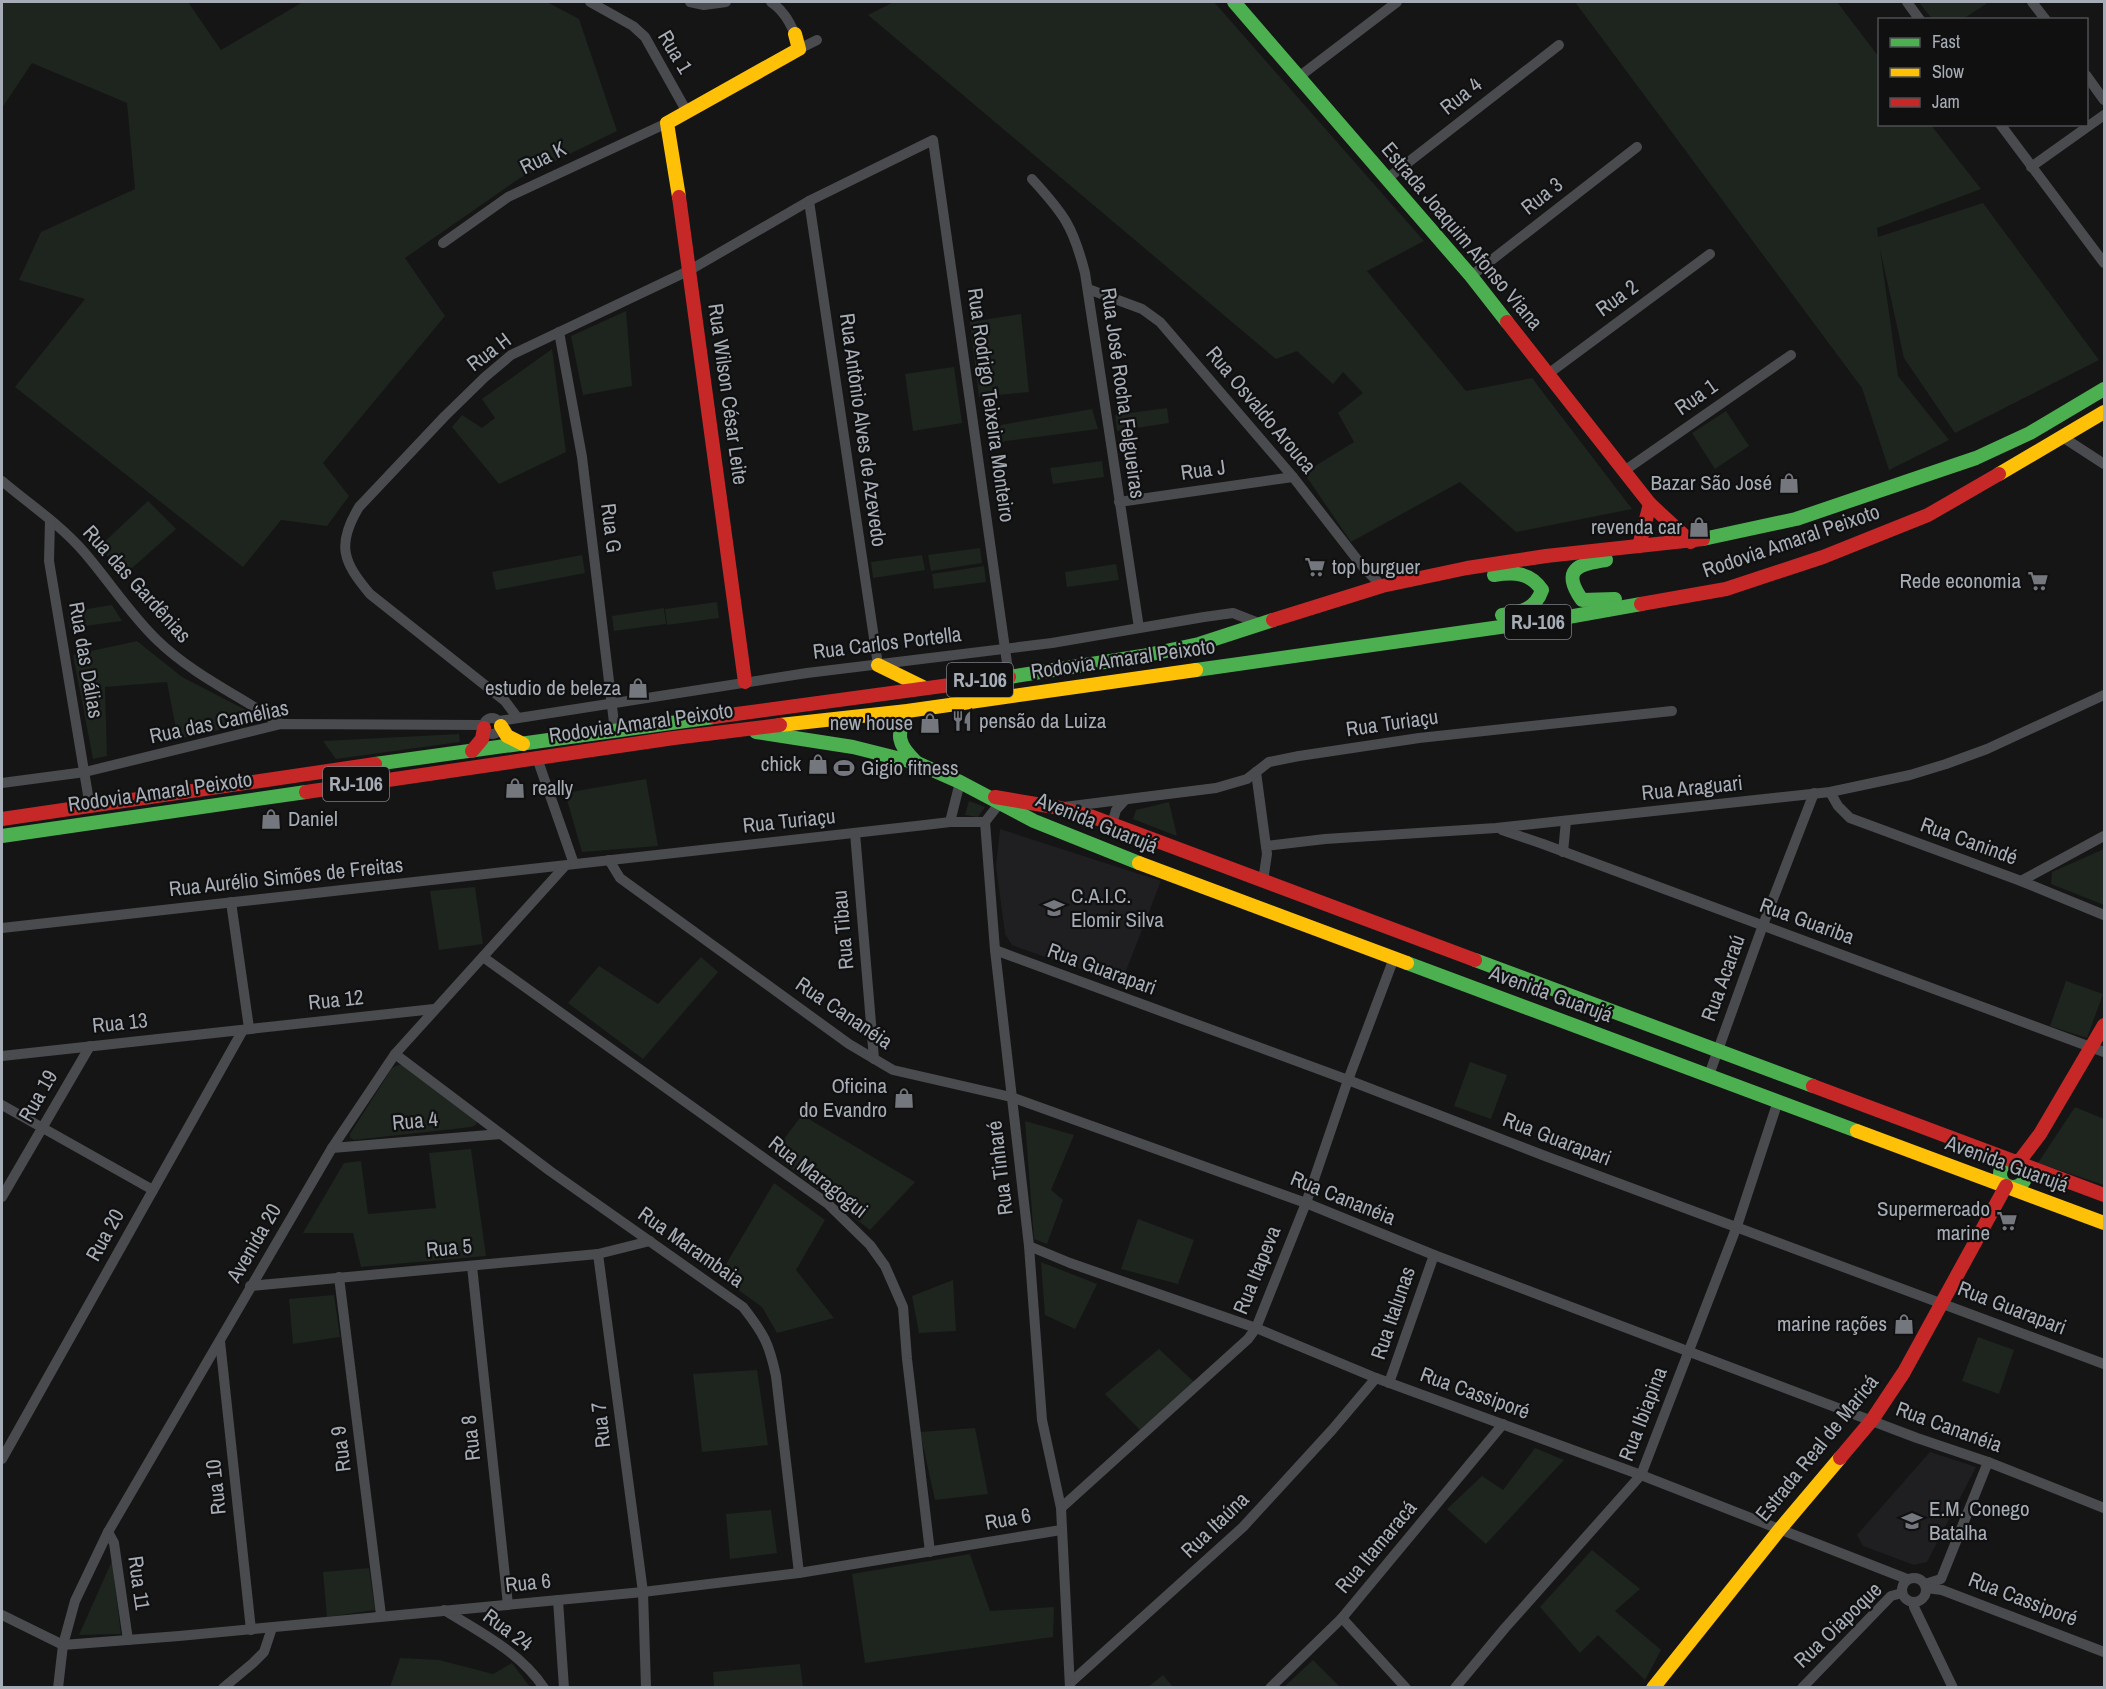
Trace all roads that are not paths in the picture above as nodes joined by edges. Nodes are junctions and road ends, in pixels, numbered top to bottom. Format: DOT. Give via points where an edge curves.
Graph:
graph roads {
  1 [pos="590,2"];
  2 [pos="690,2"];
  3 [pos="726,2"];
  4 [pos="1234,2"];
  5 [pos="1397,2"];
  6 [pos="1906,2"];
  7 [pos="2032,2"];
  8 [pos="776,3"];
  9 [pos="1918,18"];
  10 [pos="2044,18"];
  11 [pos="795,34"];
  12 [pos="817,40"];
  13 [pos="1559,45"];
  14 [pos="800,49"];
  15 [pos="1300,76"];
  16 [pos="2088,78"];
  17 [pos="2104,100"];
  18 [pos="2104,115"];
  19 [pos="677,117"];
  20 [pos="2001,126"];
  21 [pos="933,140"];
  22 [pos="1637,147"];
  23 [pos="2031,166"];
  24 [pos="1388,177"];
  25 [pos="1032,178"];
  26 [pos="809,201"];
  27 [pos="443,243"];
  28 [pos="1710,254"];
  29 [pos="2104,263"];
  30 [pos="690,270"];
  31 [pos="1471,276"];
  32 [pos="1088,289"];
  33 [pos="559,332"];
  34 [pos="1791,355"];
  35 [pos="1548,374"];
  36 [pos="2104,389"];
  37 [pos="2104,412"];
  38 [pos="2064,438"];
  39 [pos="2104,464"];
  40 [pos="1624,471"];
  41 [pos="1293,477"];
  42 [pos="2,481"];
  43 [pos="1119,502"];
  44 [pos="1650,504"];
  45 [pos="50,520"];
  46 [pos="1779,523"];
  47 [pos="1691,542"];
  48 [pos="1639,546"];
  49 [pos="1844,549"];
  50 [pos="1382,586"];
  51 [pos="1261,624"];
  52 [pos="1139,628"];
  53 [pos="1234,632"];
  54 [pos="1005,648"];
  55 [pos="1327,651"];
  56 [pos="878,665"];
  57 [pos="1009,677"];
  58 [pos="745,682"];
  59 [pos="925,688"];
  60 [pos="2104,695"];
  61 [pos="611,703"];
  62 [pos="907,711"];
  63 [pos="1672,711"];
  64 [pos="517,717"];
  65 [pos="281,724"];
  66 [pos="500,724"];
  67 [pos="484,727"];
  68 [pos="742,730"];
  69 [pos="615,731"];
  70 [pos="523,744"];
  71 [pos="472,751"];
  72 [pos="537,758"];
  73 [pos="917,763"];
  74 [pos="86,772"];
  75 [pos="1256,772"];
  76 [pos="960,782"];
  77 [pos="2,783"];
  78 [pos="1830,792"];
  79 [pos="1814,794"];
  80 [pos="993,800"];
  81 [pos="1125,800"];
  82 [pos="90,807"];
  83 [pos="1060,808"];
  84 [pos="2,819"];
  85 [pos="1566,821"];
  86 [pos="950,822"];
  87 [pos="986,822"];
  88 [pos="1112,824"];
  89 [pos="1496,828"];
  90 [pos="855,833"];
  91 [pos="2,836"];
  92 [pos="2104,836"];
  93 [pos="1266,846"];
  94 [pos="1104,849"];
  95 [pos="1563,852"];
  96 [pos="609,860"];
  97 [pos="570,865"];
  98 [pos="1263,881"];
  99 [pos="2021,881"];
  100 [pos="1292,891"];
  101 [pos="231,902"];
  102 [pos="2104,915"];
  103 [pos="1282,916"];
  104 [pos="1763,925"];
  105 [pos="2,928"];
  106 [pos="995,950"];
  107 [pos="483,957"];
  108 [pos="1394,958"];
  109 [pos="434,1009"];
  110 [pos="2104,1025"];
  111 [pos="246,1029"];
  112 [pos="90,1046"];
  113 [pos="2098,1049"];
  114 [pos="1717,1050"];
  115 [pos="395,1054"];
  116 [pos="2,1056"];
  117 [pos="874,1059"];
  118 [pos="1709,1075"];
  119 [pos="1348,1080"];
  120 [pos="1011,1097"];
  121 [pos="1778,1101"];
  122 [pos="2,1105"];
  123 [pos="42,1129"];
  124 [pos="501,1134"];
  125 [pos="332,1148"];
  126 [pos="2018,1163"];
  127 [pos="2006,1186"];
  128 [pos="153,1190"];
  129 [pos="2104,1195"];
  130 [pos="2,1197"];
  131 [pos="1306,1203"];
  132 [pos="2104,1223"];
  133 [pos="1737,1226"];
  134 [pos="651,1241"];
  135 [pos="1029,1246"];
  136 [pos="598,1254"];
  137 [pos="1434,1255"];
  138 [pos="472,1266"];
  139 [pos="339,1277"];
  140 [pos="250,1286"];
  141 [pos="1943,1303"];
  142 [pos="1256,1328"];
  143 [pos="220,1341"];
  144 [pos="1689,1351"];
  145 [pos="2104,1364"];
  146 [pos="1376,1378"];
  147 [pos="1389,1383"];
  148 [pos="1872,1420"];
  149 [pos="1503,1424"];
  150 [pos="2,1459"];
  151 [pos="1988,1462"];
  152 [pos="1641,1475"];
  153 [pos="1061,1508"];
  154 [pos="2104,1508"];
  155 [pos="1780,1528"];
  156 [pos="1061,1530"];
  157 [pos="108,1532"];
  158 [pos="930,1552"];
  159 [pos="800,1573"];
  160 [pos="1907,1580"];
  161 [pos="1925,1586"];
  162 [pos="643,1592"];
  163 [pos="1902,1593"];
  164 [pos="558,1600"];
  165 [pos="1914,1602"];
  166 [pos="508,1605"];
  167 [pos="444,1610"];
  168 [pos="2,1615"];
  169 [pos="381,1616"];
  170 [pos="1342,1618"];
  171 [pos="272,1628"];
  172 [pos="251,1629"];
  173 [pos="128,1640"];
  174 [pos="63,1645"];
  175 [pos="2104,1652"];
  176 [pos="1070,1685"];
  177 [pos="58,1688"];
  178 [pos="223,1688"];
  179 [pos="544,1688"];
  180 [pos="564,1688"];
  181 [pos="646,1688"];
  182 [pos="1270,1688"];
  183 [pos="1406,1688"];
  184 [pos="1455,1688"];
  185 [pos="1653,1688"];
  186 [pos="1802,1688"];
  187 [pos="1953,1688"];
  1 -- 19 [label="street, Rua 1" via="645,37"];
  2 -- 3 [label="street"];
  4 -- 15 [label="main road, Estrada Joaquim Afonso Viana"];
  5 -- 15 [label="street"];
  6 -- 9 [label="street"];
  7 -- 10 [label="street"];
  8 -- 11 [label="street"];
  11 -- 14 [label="main road"];
  12 -- 14 [label="street, Rua K"];
  13 -- 24 [label="street, Rua 4"];
  14 -- 19 [label="main road, Rua K"];
  15 -- 24 [label="main road, Estrada Joaquim Afonso Viana"];
  16 -- 17 [label="street"];
  18 -- 23 [label="street"];
  19 -- 27 [label="street, Rua K" via="508,197"];
  19 -- 30 [label="main road, Rua Wilson César Leite"];
  20 -- 23 [label="street"];
  21 -- 26 [label="street, Rua H"];
  21 -- 54 [label="street, Rua Rodrigo Teixeira Monteiro"];
  22 -- 31 [label="street, Rua 3"];
  23 -- 29 [label="street"];
  24 -- 31 [label="main road, Estrada Joaquim Afonso Viana"];
  25 -- 32 [label="street, Rua José Rocha Felgueiras" via="1057,205 1074,233"];
  26 -- 30 [label="street, Rua H"];
  26 -- 56 [label="street, Rua Antônio Alves de Azevedo"];
  28 -- 35 [label="street, Rua 2"];
  30 -- 33 [label="street, Rua H"];
  30 -- 58 [label="main road, Rua Wilson César Leite"];
  31 -- 35 [label="main road, Estrada Joaquim Afonso Viana"];
  32 -- 41 [label="street, Rua Osvaldo Arouca" via="1142,309 1160,322"];
  32 -- 43 [label="street, Rua José Rocha Felgueiras"];
  33 -- 61 [label="street, Rua G" via="582,458"];
  33 -- 64 [label="street, Rua H" via="511,355 485,377 360,507 345,538 352,573 370,594 505,701"];
  34 -- 40 [label="street, Rua 1"];
  35 -- 40 [label="main road, Estrada Joaquim Afonso Viana"];
  36 -- 46 [label="main road, Rodovia Amaral Peixoto / RJ-106" via="2030,433 1976,458"];
  37 -- 38 [label="main road, Rodovia Amaral Peixoto / RJ-106"];
  38 -- 39 [label="street"];
  38 -- 49 [label="main road, Rodovia Amaral Peixoto / RJ-106" via="1928,515"];
  40 -- 44 [label="main road, Estrada Joaquim Afonso Viana"];
  41 -- 43 [label="street, Rua J"];
  41 -- 50 [label="street, Rua Osvaldo Arouca"];
  42 -- 45 [label="street, Rua das Gardênias"];
  43 -- 52 [label="street, Rua José Rocha Felgueiras"];
  44 -- 47 [label="main road, Estrada Joaquim Afonso Viana"];
  44 -- 48 [label="main road"];
  45 -- 65 [label="street, Rua das Gardênias" via="83,550 156,640 186,665"];
  45 -- 74 [label="street, Rua das Dálias" via="49,561"];
  46 -- 47 [label="main road, Rodovia Amaral Peixoto / RJ-106"];
  46 -- 49 [label="main road" via="1760,535 1709,548 1584,565 1572,573 1572,586 1582,600 1647,595 1730,579 1811,553"];
  47 -- 48 [label="main road, Rodovia Amaral Peixoto / RJ-106"];
  48 -- 50 [label="main road, Rodovia Amaral Peixoto / RJ-106" via="1478,567"];
  49 -- 55 [label="main road, Rodovia Amaral Peixoto / RJ-106" via="1726,589 1591,614"];
  50 -- 51 [label="main road, Rodovia Amaral Peixoto / RJ-106"];
  51 -- 52 [label="street, Rua Carlos Portella" via="1233,614"];
  51 -- 53 [label="main road, Rodovia Amaral Peixoto / RJ-106"];
  52 -- 54 [label="street, Rua Carlos Portella"];
  53 -- 55 [label="main road" via="1258,633 1476,577 1507,573 1532,577 1542,590 1539,601 1529,610 1362,638"];
  53 -- 57 [label="main road, Rodovia Amaral Peixoto / RJ-106" via="1142,656"];
  54 -- 56 [label="street, Rua Carlos Portella"];
  54 -- 57 [label="street, Rua Rodrigo Teixeira Monteiro"];
  55 -- 62 [label="main road, Rodovia Amaral Peixoto / RJ-106"];
  56 -- 58 [label="street, Rua Carlos Portella"];
  56 -- 59 [label="main road"];
  57 -- 59 [label="main road, Rodovia Amaral Peixoto / RJ-106"];
  58 -- 61 [label="street, Rua Carlos Portella"];
  59 -- 69 [label="main road, Rodovia Amaral Peixoto / RJ-106"];
  60 -- 78 [label="street, Rua Araguari" via="1988,749 1946,764"];
  61 -- 64 [label="street, Rua Carlos Portella"];
  61 -- 69 [label="street, Rua G"];
  62 -- 68 [label="main road, Rodovia Amaral Peixoto / RJ-106"];
  62 -- 73 [label="main road, Avenida Guarujá" via="900,725 899,741"];
  63 -- 75 [label="street, Rua Turiaçu" via="1419,738 1274,760"];
  64 -- 66 [label="street"];
  65 -- 67 [label="street, Rua das Camélias"];
  65 -- 74 [label="street, Rua das Camélias"];
  66 -- 67 [label="street, Rua das Camélias" via="499,732 492,735"];
  66 -- 70 [label="main road" via="507,736"];
  67 -- 71 [label="main road" via="482,739"];
  68 -- 72 [label="main road, Rodovia Amaral Peixoto / RJ-106"];
  68 -- 73 [label="main road, Avenida Guarujá" via="853,747"];
  69 -- 70 [label="main road, Rodovia Amaral Peixoto / RJ-106"];
  70 -- 71 [label="main road, Rodovia Amaral Peixoto / RJ-106"];
  71 -- 82 [label="main road, Rodovia Amaral Peixoto / RJ-106"];
  72 -- 91 [label="main road, Rodovia Amaral Peixoto / RJ-106"];
  72 -- 97 [label="street"];
  73 -- 76 [label="main road, Avenida Guarujá"];
  74 -- 77 [label="street, Rua das Camélias"];
  74 -- 82 [label="street, Rua das Dálias"];
  75 -- 81 [label="street, Rua Turiaçu" via="1242,782 1216,788"];
  75 -- 93 [label="street"];
  76 -- 80 [label="main road, Avenida Guarujá"];
  76 -- 86 [label="street"];
  78 -- 79 [label="street, Rua Araguari"];
  78 -- 99 [label="street, Rua Canindé" via="1850,818"];
  79 -- 85 [label="street, Rua Araguari"];
  79 -- 104 [label="street, Rua Acaraú"];
  80 -- 83 [label="main road, Avenida Guarujá"];
  80 -- 87 [label="street"];
  80 -- 94 [label="main road, Avenida Guarujá" via="1048,828"];
  81 -- 83 [label="street, Rua Turiaçu"];
  81 -- 88 [label="street" via="1116,810"];
  82 -- 84 [label="main road, Rodovia Amaral Peixoto / RJ-106"];
  83 -- 88 [label="main road, Avenida Guarujá"];
  85 -- 89 [label="street, Rua Araguari"];
  85 -- 95 [label="street"];
  86 -- 87 [label="street, Rua Turiaçu"];
  86 -- 90 [label="street, Rua Turiaçu"];
  87 -- 106 [label="street, Rua Tinharé"];
  88 -- 94 [label="main road"];
  88 -- 98 [label="main road, Avenida Guarujá"];
  89 -- 93 [label="street, Rua Araguari"];
  89 -- 95 [label="street, Rua Guariba"];
  90 -- 96 [label="street, Rua Turiaçu"];
  90 -- 117 [label="street, Rua Tibau"];
  92 -- 99 [label="street"];
  93 -- 98 [label="street"];
  94 -- 103 [label="main road, Avenida Guarujá"];
  95 -- 104 [label="street, Rua Guariba"];
  96 -- 97 [label="street, Rua Turiaçu"];
  96 -- 117 [label="street, Rua Cananéia" via="620,878"];
  97 -- 101 [label="street, Rua Aurélio Simões de Freitas"];
  97 -- 107 [label="street, Avenida 20"];
  98 -- 100 [label="main road, Avenida Guarujá"];
  99 -- 102 [label="street, Rua Canindé"];
  100 -- 103 [label="main road"];
  100 -- 114 [label="main road, Avenida Guarujá"];
  101 -- 105 [label="street, Rua Aurélio Simões de Freitas"];
  101 -- 111 [label="street"];
  103 -- 108 [label="main road, Avenida Guarujá"];
  104 -- 113 [label="street, Rua Guariba"];
  104 -- 114 [label="street, Rua Acaraú"];
  106 -- 119 [label="street, Rua Guarapari"];
  106 -- 120 [label="street, Rua Tinharé"];
  107 -- 109 [label="street, Avenida 20"];
  107 -- 158 [label="street, Rua Maragogui" via="828,1204 870,1245 885,1266 903,1307"];
  108 -- 118 [label="main road, Avenida Guarujá"];
  108 -- 119 [label="street, Rua Itapeva"];
  109 -- 111 [label="street, Rua 12"];
  109 -- 115 [label="street, Avenida 20"];
  110 -- 113 [label="main road"];
  111 -- 112 [label="street, Rua 13"];
  111 -- 128 [label="street, Rua 20"];
  112 -- 116 [label="street, Rua 13"];
  112 -- 123 [label="street, Rua 19"];
  113 -- 126 [label="main road"];
  114 -- 118 [label="street, Rua Acaraú"];
  114 -- 126 [label="main road, Avenida Guarujá"];
  115 -- 124 [label="street, Rua Marambaia"];
  115 -- 125 [label="street, Avenida 20"];
  117 -- 120 [label="street, Rua Cananéia" via="893,1070"];
  118 -- 121 [label="main road, Avenida Guarujá"];
  119 -- 131 [label="street, Rua Itapeva"];
  119 -- 133 [label="street, Rua Guarapari"];
  120 -- 131 [label="street, Rua Cananéia"];
  120 -- 135 [label="street, Rua Tinharé"];
  121 -- 127 [label="main road, Avenida Guarujá"];
  121 -- 133 [label="street, Rua Ibiapina"];
  122 -- 123 [label="street"];
  123 -- 128 [label="street"];
  123 -- 130 [label="street, Rua 19"];
  124 -- 125 [label="street, Rua 4"];
  124 -- 134 [label="street, Rua Marambaia"];
  125 -- 140 [label="street, Avenida 20"];
  126 -- 127 [label="main road, Estrada Real de Maricá" via="2024,1168 2025,1179 2019,1186"];
  126 -- 129 [label="main road, Avenida Guarujá"];
  127 -- 132 [label="main road, Avenida Guarujá"];
  127 -- 141 [label="main road, Estrada Real de Maricá"];
  128 -- 150 [label="street, Rua 20"];
  131 -- 137 [label="street, Rua Cananéia"];
  131 -- 142 [label="street, Rua Itapeva"];
  133 -- 141 [label="street, Rua Guarapari"];
  133 -- 144 [label="street, Rua Ibiapina"];
  134 -- 136 [label="street, Rua 5"];
  134 -- 159 [label="street, Rua Marambaia" via="743,1307 770,1347"];
  135 -- 142 [label="street, Rua Cassiporé"];
  135 -- 153 [label="street, Rua Tinharé" via="1042,1420"];
  136 -- 138 [label="street, Rua 5"];
  136 -- 162 [label="street, Rua 7"];
  137 -- 144 [label="street, Rua Cananéia"];
  137 -- 147 [label="street, Rua Italunas"];
  138 -- 139 [label="street, Rua 5"];
  138 -- 166 [label="street, Rua 8"];
  139 -- 140 [label="street, Rua 5"];
  139 -- 169 [label="street, Rua 9"];
  140 -- 143 [label="street, Avenida 20"];
  141 -- 145 [label="street, Rua Guarapari"];
  141 -- 148 [label="main road, Estrada Real de Maricá"];
  142 -- 146 [label="street, Rua Cassiporé"];
  142 -- 153 [label="street, Rua Itapeva"];
  143 -- 157 [label="street, Avenida 20"];
  143 -- 172 [label="street, Rua 10"];
  144 -- 148 [label="street, Rua Cananéia"];
  144 -- 152 [label="street, Rua Ibiapina"];
  146 -- 147 [label="street, Rua Cassiporé"];
  146 -- 176 [label="street, Rua Itaúna" via="1243,1527"];
  147 -- 149 [label="street, Rua Cassiporé"];
  148 -- 151 [label="street, Rua Cananéia"];
  148 -- 155 [label="main road, Estrada Real de Maricá"];
  149 -- 152 [label="street, Rua Cassiporé"];
  149 -- 170 [label="street, Rua Itamaracá"];
  151 -- 154 [label="street, Rua Cananéia"];
  151 -- 161 [label="street" via="1941,1579"];
  152 -- 155 [label="street, Rua Cassiporé"];
  152 -- 184 [label="street, Rua Ibiapina"];
  153 -- 156 [label="street"];
  155 -- 160 [label="street, Rua Cassiporé"];
  155 -- 185 [label="main road, Estrada Real de Maricá"];
  156 -- 158 [label="street, Rua 6"];
  156 -- 176 [label="street"];
  157 -- 173 [label="street, Rua 11" via="114,1543"];
  157 -- 174 [label="street, Avenida 20" via="75,1601"];
  158 -- 159 [label="street, Rua 6"];
  159 -- 162 [label="street, Rua 6"];
  160 -- 161 [label="street, Rua Cassiporé" via="1915,1577"];
  160 -- 163 [label="street"];
  161 -- 165 [label="street" via="1922,1599"];
  161 -- 175 [label="street, Rua Cassiporé"];
  162 -- 164 [label="street, Rua 6"];
  162 -- 181 [label="street"];
  163 -- 165 [label="street"];
  163 -- 186 [label="street, Rua Oiapoque" via="1891,1596"];
  164 -- 166 [label="street, Rua 6"];
  164 -- 180 [label="street"];
  165 -- 187 [label="street"];
  166 -- 167 [label="street, Rua 6"];
  167 -- 169 [label="street, Rua 6"];
  167 -- 179 [label="street, Rua 24" via="506,1648"];
  168 -- 174 [label="street"];
  169 -- 171 [label="street, Rua 6"];
  170 -- 182 [label="street, Rua Itamaracá"];
  170 -- 183 [label="street"];
  171 -- 172 [label="street, Rua 6"];
  171 -- 178 [label="street" via="264,1652"];
  172 -- 173 [label="street, Rua 6"];
  173 -- 174 [label="street, Rua 6"];
  174 -- 177 [label="street, Avenida 20"];
}
